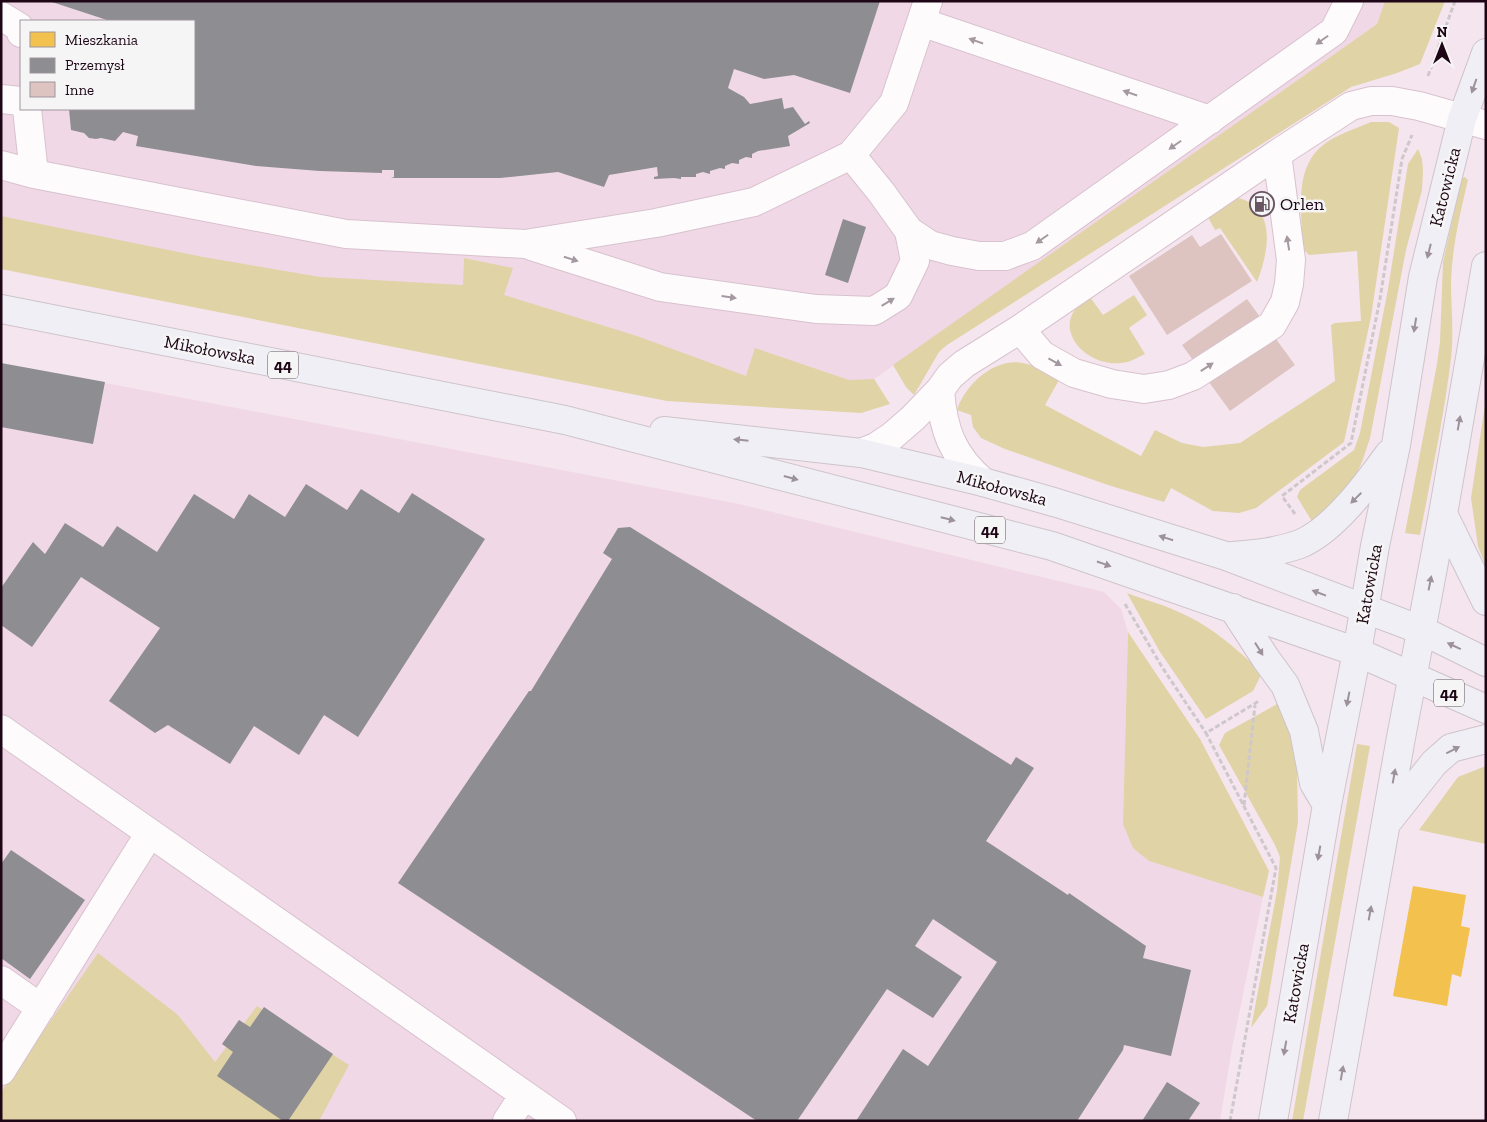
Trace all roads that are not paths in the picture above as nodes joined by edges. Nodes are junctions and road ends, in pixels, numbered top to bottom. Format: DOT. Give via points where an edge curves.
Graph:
graph roads {
  1 [pos="1349,1"];
  2 [pos="924,12"];
  3 [pos="1,16"];
  4 [pos="20,30"];
  5 [pos="1486,53"];
  6 [pos="1,99"];
  7 [pos="20,101"];
  8 [pos="26,110"];
  9 [pos="1210,120"];
  10 [pos="1474,122"];
  11 [pos="1277,154"];
  12 [pos="851,156"];
  13 [pos="1,165"];
  14 [pos="34,174"];
  15 [pos="909,231"];
  16 [pos="525,244"];
  17 [pos="1486,266"];
  18 [pos="1,308"];
  19 [pos="1020,329"];
  20 [pos="940,390"];
  21 [pos="565,420"];
  22 [pos="1396,445"];
  23 [pos="861,453"];
  24 [pos="983,482"];
  25 [pos="1443,514"];
  26 [pos="1226,556"];
  27 [pos="1486,601"];
  28 [pos="1233,608"];
  29 [pos="1364,609"];
  30 [pos="1421,630"];
  31 [pos="1357,652"];
  32 [pos="1486,662"];
  33 [pos="1412,676"];
  34 [pos="1486,709"];
  35 [pos="1,729"];
  36 [pos="1486,739"];
  37 [pos="1327,805"];
  38 [pos="1386,824"];
  39 [pos="150,834"];
  40 [pos="1,980"];
  41 [pos="41,1008"];
  42 [pos="1,1072"];
  43 [pos="524,1095"];
  44 [pos="507,1121"];
  45 [pos="562,1121"];
  46 [pos="1272,1121"];
  47 [pos="1333,1121"];
  1 -- 9 [label="lane, one-way" via="1334,31"];
  9 -- 2 [label="lane, one-way"];
  2 -- 12 [label="lane" via="894,103"];
  3 -- 4 [label="lane"];
  5 -- 10 [label="main road, Katowicka, one-way"];
  6 -- 7 [label="lane"];
  8 -- 14 [label="lane"];
  9 -- 15 [label="lane, one-way" via="1032,246 1005,256 952,251 930,245"];
  10 -- 11 [label="lane" via="1419,106 1371,100 1350,106"];
  10 -- 22 [label="main road, Katowicka, one-way" via="1422,277"];
  11 -- 19 [label="lane"];
  19 -- 11 [label="lane, one-way" via="1042,355 1074,373 1144,390 1193,376 1272,325 1285,302 1291,260"];
  12 -- 15 [label="lane"];
  12 -- 16 [label="lane" via="754,202 656,223"];
  13 -- 14 [label="lane"];
  14 -- 16 [label="lane" via="346,234"];
  16 -- 15 [label="lane, one-way" via="660,287 816,310 874,311 898,296 915,261"];
  25 -- 17 [label="main road, one-way"];
  18 -- 21 [label="main road, Mikołowska / 44"];
  19 -- 20 [label="lane" via="964,364"];
  20 -- 23 [label="lane" via="891,437"];
  20 -- 24 [label="lane" via="950,441 966,468"];
  23 -- 21 [label="main road, Mikołowska / 44, one-way"];
  21 -- 28 [label="main road, Mikołowska / 44, one-way" via="1052,546"];
  22 -- 26 [label="main road, one-way" via="1361,493 1313,537 1268,553"];
  22 -- 29 [label="main road, Katowicka"];
  23 -- 24 [label="main road, Mikołowska / 44"];
  26 -- 24 [label="main road, Mikołowska / 44, one-way"];
  25 -- 27 [label="main road"];
  30 -- 25 [label="main road, one-way"];
  29 -- 26 [label="main road, Mikołowska / 44, one-way"];
  28 -- 31 [label="main road, Mikołowska / 44"];
  28 -- 37 [label="main road, one-way" via="1285,685 1304,731 1314,783"];
  29 -- 30 [label="main road, Mikołowska / 44"];
  29 -- 31 [label="main road, Katowicka"];
  32 -- 30 [label="main road, 44, one-way"];
  30 -- 33 [label="main road"];
  31 -- 33 [label="main road, 44"];
  31 -- 37 [label="main road, Katowicka, one-way"];
  33 -- 34 [label="main road, 44"];
  38 -- 33 [label="main road, one-way"];
  35 -- 39 [label="lane"];
  38 -- 36 [label="main road, one-way" via="1434,763 1451,748"];
  37 -- 46 [label="main road, Katowicka, one-way"];
  47 -- 38 [label="main road, one-way"];
  39 -- 41 [label="lane"];
  39 -- 43 [label="lane"];
  40 -- 41 [label="lane"];
  41 -- 42 [label="lane"];
  43 -- 44 [label="lane"];
  43 -- 45 [label="lane"];
}
